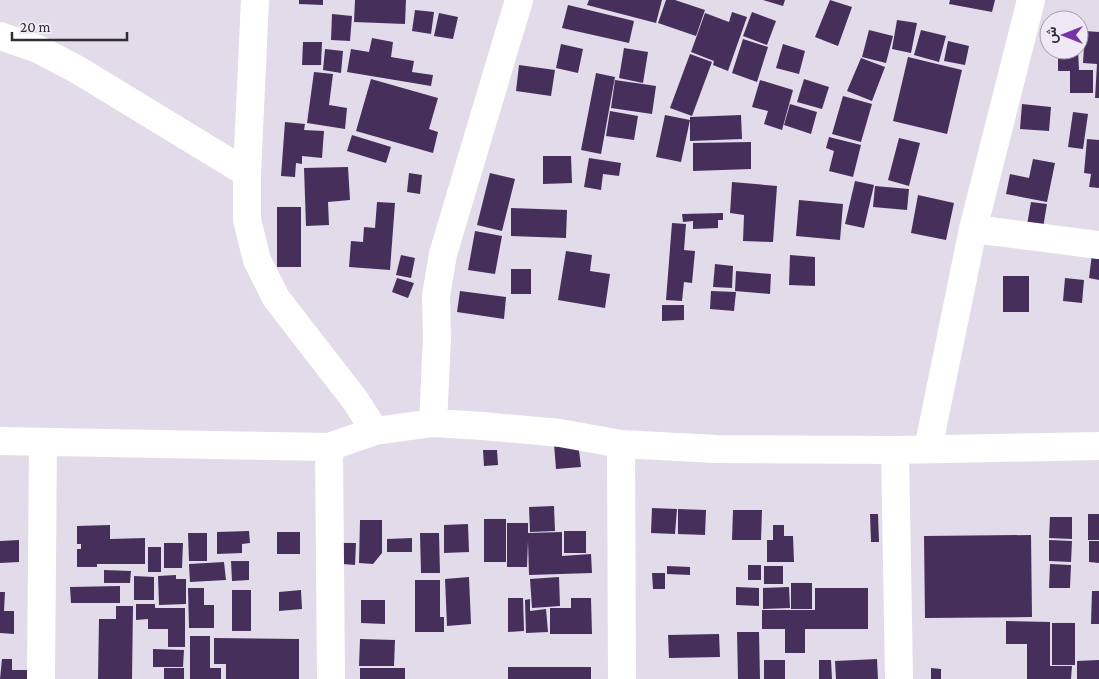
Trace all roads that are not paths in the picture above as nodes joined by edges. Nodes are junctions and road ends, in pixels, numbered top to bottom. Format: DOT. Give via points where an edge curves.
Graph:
graph roads {
  1 [pos="255,0"];
  2 [pos="519,0"];
  3 [pos="1031,0"];
  4 [pos="0,36"];
  5 [pos="248,173"];
  6 [pos="972,230"];
  7 [pos="1099,245"];
  8 [pos="433,423"];
  9 [pos="375,431"];
  10 [pos="0,441"];
  11 [pos="43,442"];
  12 [pos="621,444"];
  13 [pos="1099,446"];
  14 [pos="329,447"];
  15 [pos="928,449"];
  16 [pos="895,450"];
  17 [pos="41,679"];
  18 [pos="331,679"];
  19 [pos="622,679"];
  20 [pos="899,679"];
  1 -- 5 [label="street"];
  2 -- 8 [label="street" via="443,254 436,296"];
  3 -- 6 [label="street"];
  4 -- 5 [label="street" via="38,49 78,70"];
  5 -- 9 [label="street" via="248,220 257,260 268,283"];
  6 -- 7 [label="street"];
  6 -- 15 [label="street"];
  8 -- 9 [label="street"];
  8 -- 12 [label="street" via="560,433"];
  9 -- 14 [label="street"];
  10 -- 11 [label="street"];
  11 -- 14 [label="street"];
  11 -- 17 [label="street"];
  12 -- 16 [label="street" via="716,449"];
  12 -- 19 [label="street"];
  13 -- 15 [label="street"];
  14 -- 18 [label="street"];
  15 -- 16 [label="street"];
  16 -- 20 [label="street"];
}
